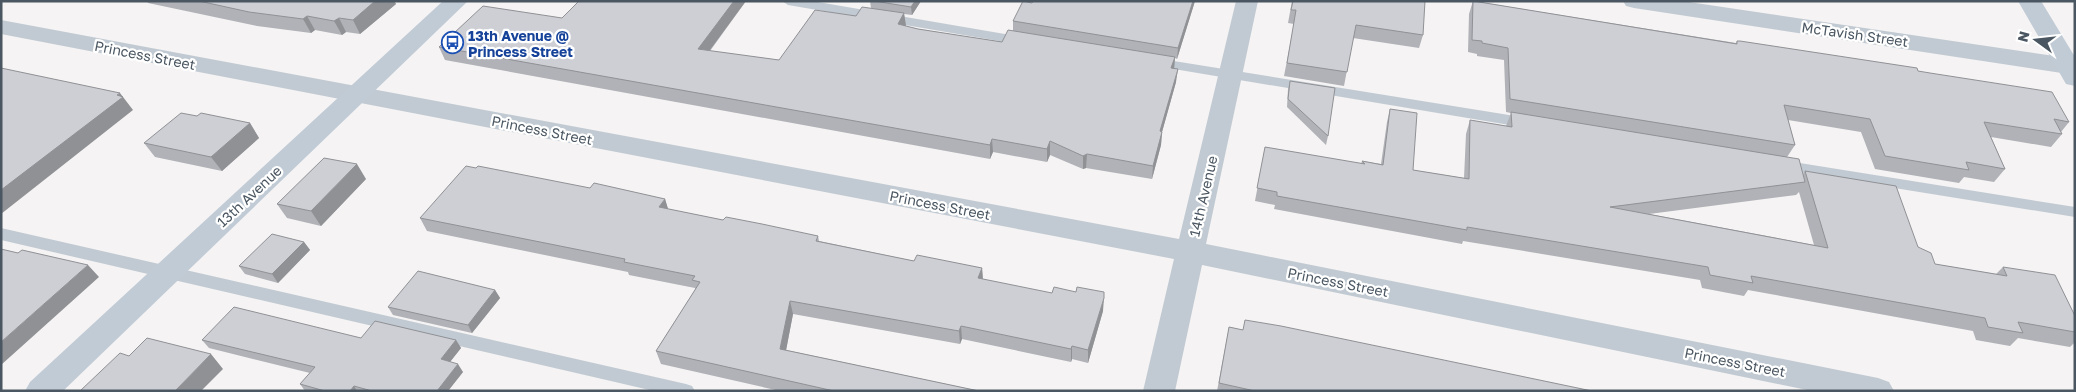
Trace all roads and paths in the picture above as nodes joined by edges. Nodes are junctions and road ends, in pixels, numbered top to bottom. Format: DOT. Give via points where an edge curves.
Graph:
graph roads {
  1 [pos="457,1"];
  2 [pos="788,1"];
  3 [pos="1247,1"];
  4 [pos="1634,1"];
  5 [pos="2029,1"];
  6 [pos="1,27"];
  7 [pos="1034,42"];
  8 [pos="1142,60"];
  9 [pos="2072,70"];
  10 [pos="1230,75"];
  11 [pos="357,95"];
  12 [pos="1545,126"];
  13 [pos="1770,163"];
  14 [pos="2075,212"];
  15 [pos="1,234"];
  16 [pos="1191,252"];
  17 [pos="167,272"];
  18 [pos="41,391"];
  19 [pos="686,391"];
  20 [pos="1159,391"];
  21 [pos="1878,391"];
  1 -- 11 [label="street, 13th Avenue"];
  2 -- 7 [label="lane"];
  3 -- 10 [label="street, 14th Avenue"];
  4 -- 9 [label="street, McTavish Street"];
  5 -- 9 [label="street"];
  6 -- 11 [label="street, Princess Street"];
  8 -- 10 [label="lane"];
  10 -- 12 [label="lane"];
  10 -- 16 [label="street, 14th Avenue"];
  11 -- 16 [label="street, Princess Street"];
  11 -- 17 [label="street, 13th Avenue"];
  13 -- 14 [label="lane"];
  15 -- 17 [label="lane"];
  16 -- 20 [label="street, 14th Avenue"];
  16 -- 21 [label="street, Princess Street"];
  17 -- 18 [label="street, 13th Avenue"];
  17 -- 19 [label="lane"];
}
